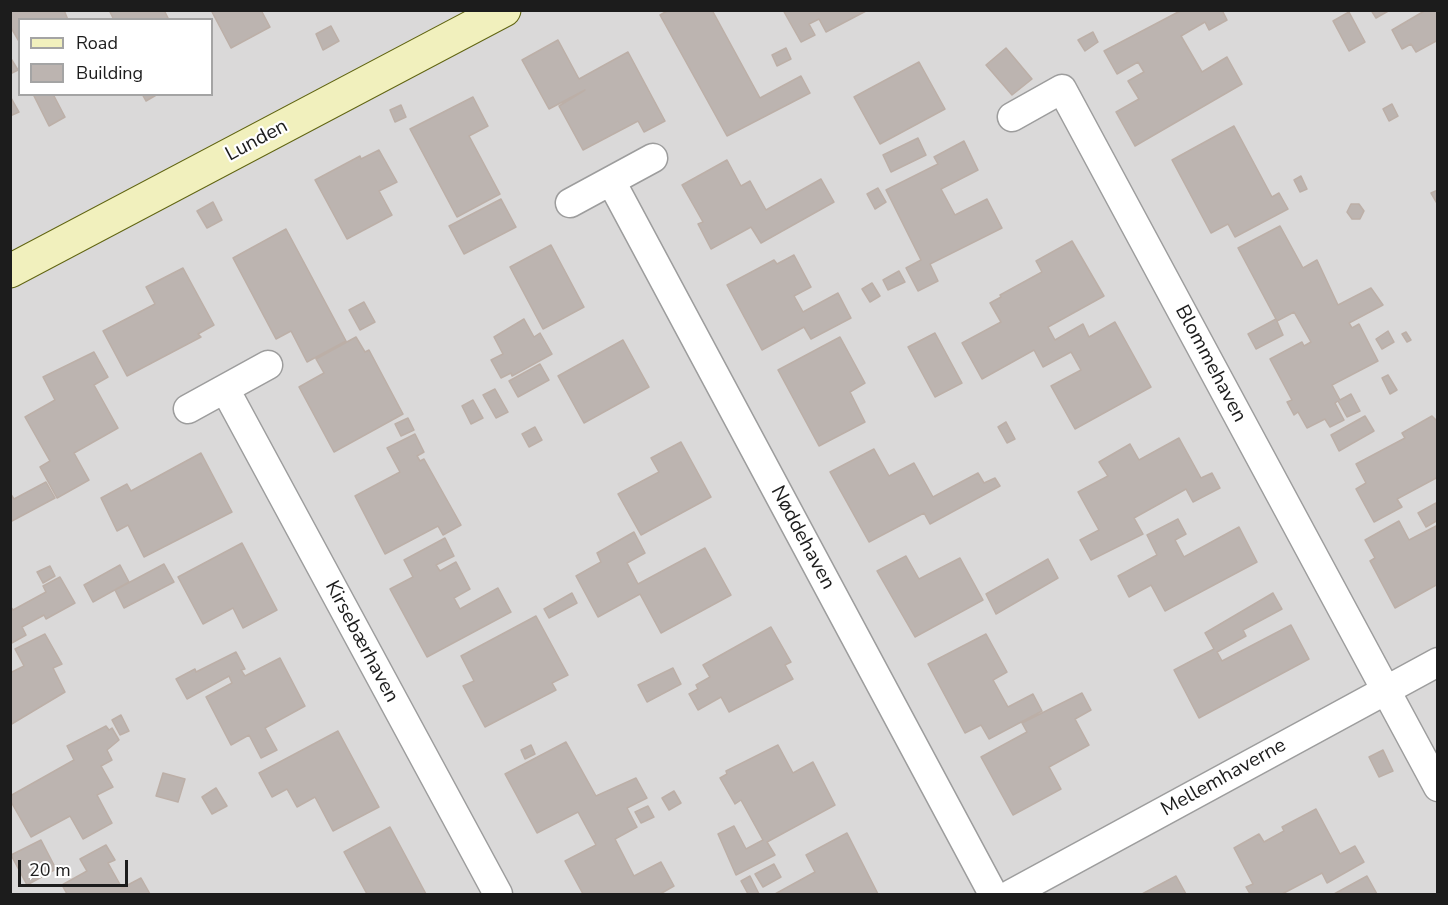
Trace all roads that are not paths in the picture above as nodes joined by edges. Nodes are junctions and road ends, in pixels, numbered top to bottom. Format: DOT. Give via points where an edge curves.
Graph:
graph roads {
  1 [pos="504,10"];
  2 [pos="1012,117"];
  3 [pos="653,158"];
  4 [pos="611,181"];
  5 [pos="570,203"];
  6 [pos="10,272"];
  7 [pos="268,365"];
  8 [pos="225,388"];
  9 [pos="188,409"];
  10 [pos="1437,662"];
  11 [pos="1386,690"];
  12 [pos="1437,787"];
  13 [pos="498,894"];
  14 [pos="993,894"];
  15 [pos="1011,894"];
  1 -- 6 [label="street, Lunden"];
  2 -- 11 [label="street, Blommehaven" via="1062,89"];
  3 -- 4 [label="street"];
  4 -- 5 [label="street"];
  4 -- 14 [label="street, Nøddehaven"];
  7 -- 8 [label="street"];
  8 -- 9 [label="street"];
  8 -- 13 [label="street, Kirsebærhaven"];
  10 -- 11 [label="street, Mellemhaverne"];
  11 -- 12 [label="street"];
  11 -- 15 [label="street, Mellemhaverne"];
}
